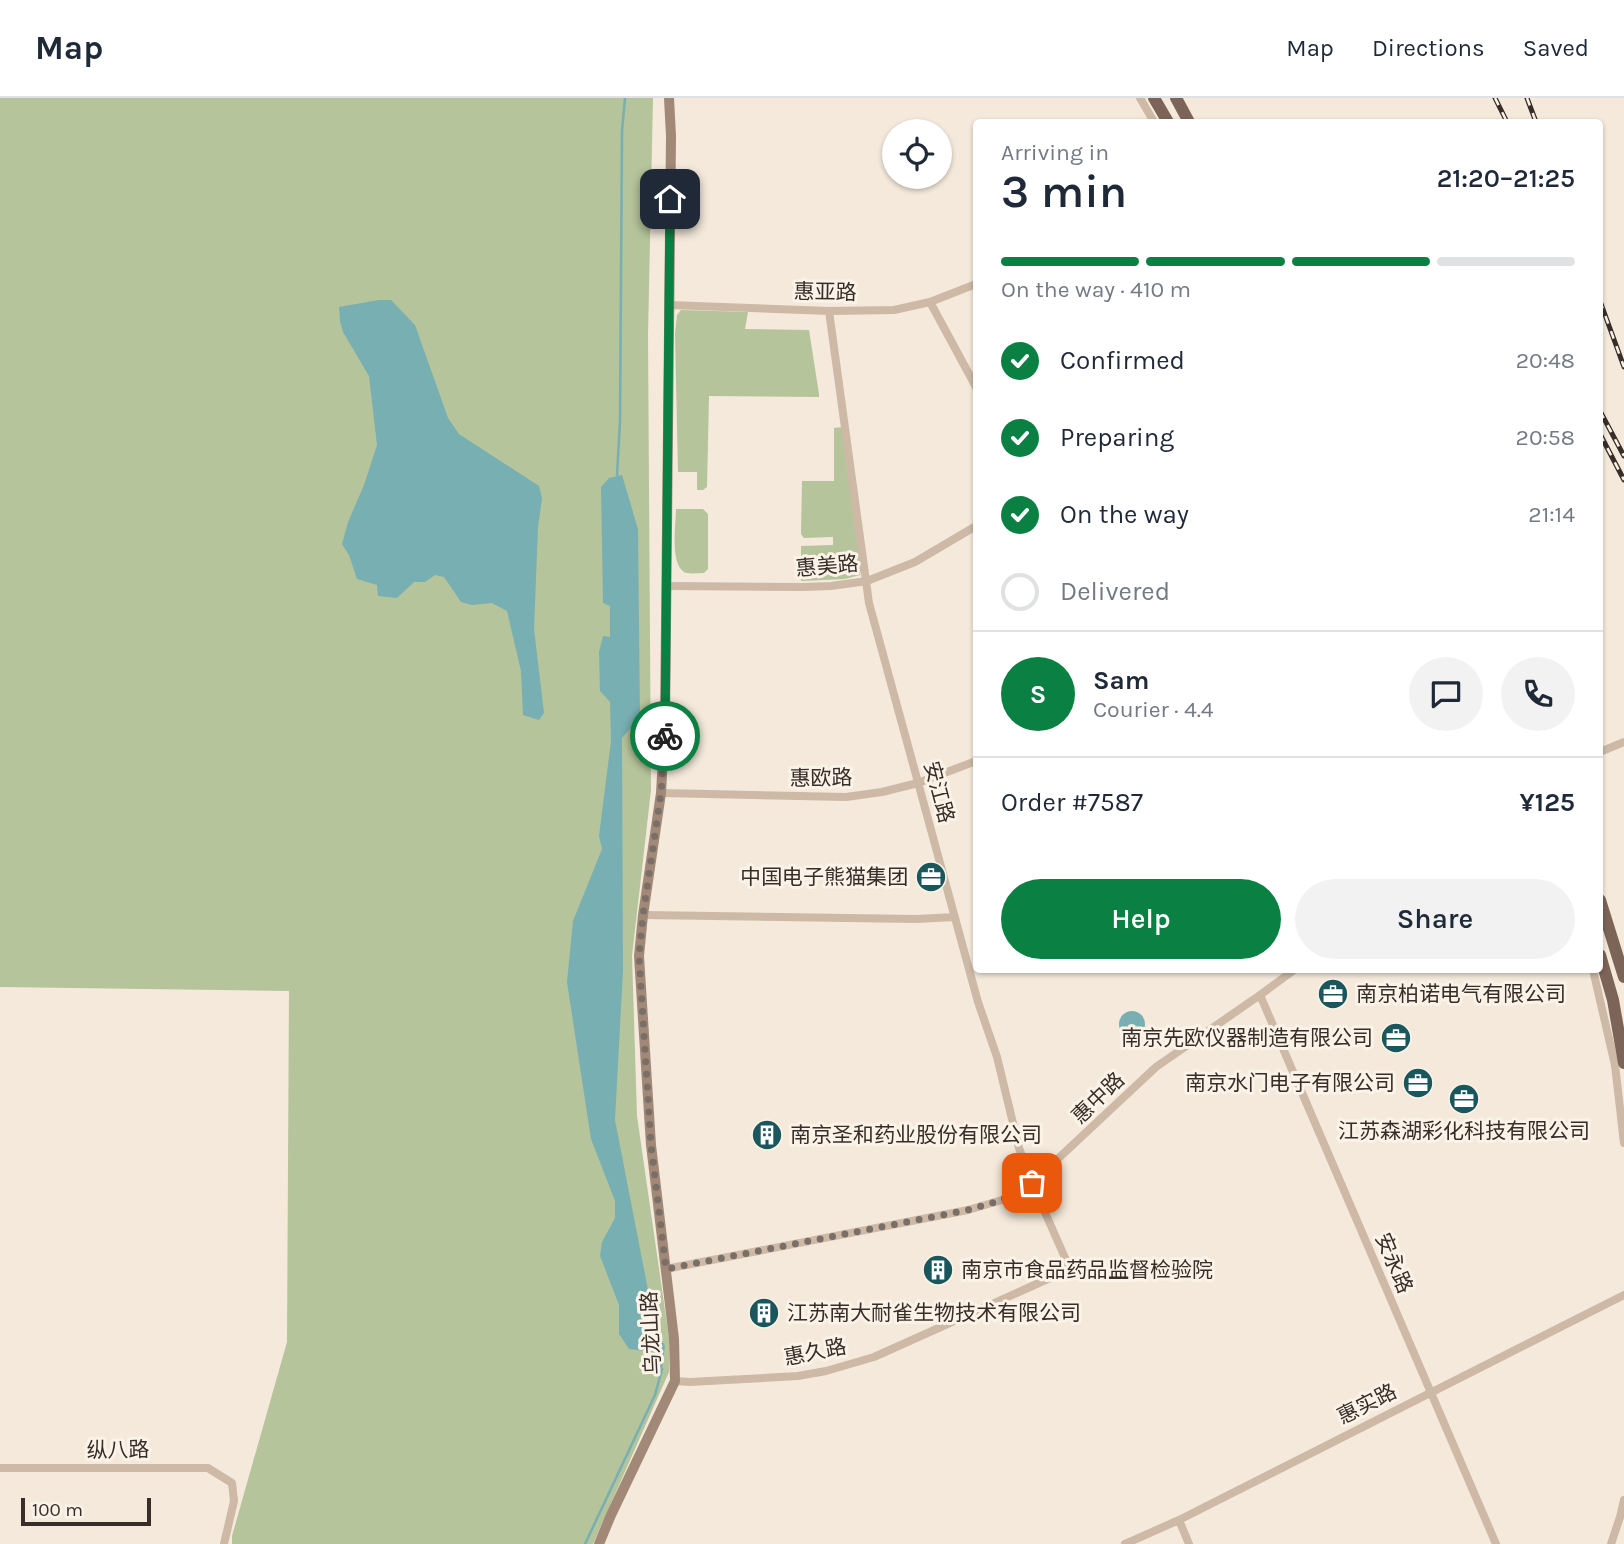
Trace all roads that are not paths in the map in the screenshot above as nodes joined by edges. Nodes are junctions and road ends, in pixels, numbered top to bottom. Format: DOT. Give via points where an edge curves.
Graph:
graph roads {
  1 [pos="669,98"];
  2 [pos="1140,98"];
  3 [pos="1154,98"];
  4 [pos="1176,98"];
  5 [pos="1152,119"];
  6 [pos="1166,119"];
  7 [pos="1187,119"];
  8 [pos="973,285"];
  9 [pos="930,302"];
  10 [pos="669,305"];
  11 [pos="830,311"];
  12 [pos="973,381"];
  13 [pos="973,528"];
  14 [pos="867,581"];
  15 [pos="667,586"];
  16 [pos="1624,742"];
  17 [pos="1603,751"];
  18 [pos="973,762"];
  19 [pos="918,783"];
  20 [pos="661,793"];
  21 [pos="1603,910"];
  22 [pos="643,915"];
  23 [pos="954,917"];
  24 [pos="1603,965"];
  25 [pos="1290,973"];
  26 [pos="1594,973"];
  27 [pos="1624,977"];
  28 [pos="1260,995"];
  29 [pos="1624,1063"];
  30 [pos="1624,1143"];
  31 [pos="1032,1183"];
  32 [pos="666,1269"];
  33 [pos="1070,1269"];
  34 [pos="1624,1295"];
  35 [pos="675,1381"];
  36 [pos="1429,1392"];
  37 [pos="0,1468"];
  38 [pos="1624,1500"];
  39 [pos="1179,1520"];
  40 [pos="224,1544"];
  41 [pos="599,1544"];
  42 [pos="1125,1544"];
  43 [pos="1189,1544"];
  44 [pos="1496,1544"];
  45 [pos="1611,1544"];
  1 -- 10 [label="street, 乌龙山路"];
  2 -- 5 [label="street"];
  3 -- 6 [label="main road"];
  4 -- 7 [label="main road"];
  8 -- 9 [label="street, 惠亚路"];
  9 -- 11 [label="street, 惠亚路" via="894,310"];
  9 -- 12 [label="street"];
  10 -- 11 [label="street, 惠亚路"];
  10 -- 15 [label="street, 乌龙山路"];
  11 -- 14 [label="street, 安江路"];
  13 -- 14 [label="street, 惠美路" via="915,562"];
  14 -- 15 [label="street, 惠美路" via="803,587"];
  14 -- 19 [label="street, 安江路"];
  15 -- 20 [label="street, 乌龙山路"];
  16 -- 17 [label="street"];
  18 -- 19 [label="street, 惠欧路"];
  19 -- 20 [label="street, 惠欧路" via="846,797"];
  19 -- 23 [label="street, 安江路"];
  20 -- 22 [label="street, 乌龙山路"];
  21 -- 27 [label="main road"];
  22 -- 23 [label="street"];
  22 -- 32 [label="street, 乌龙山路" via="639,956 651,1145"];
  23 -- 31 [label="street, 安江路"];
  24 -- 29 [label="main road"];
  25 -- 28 [label="street, 惠中路"];
  26 -- 30 [label="street" via="1615,1065"];
  28 -- 31 [label="street, 惠中路" via="1156,1067"];
  28 -- 36 [label="street, 安永路"];
  31 -- 32 [label="street, 惠中路" via="1002,1200 968,1210"];
  31 -- 33 [label="street, 安江路"];
  32 -- 35 [label="street, 乌龙山路"];
  33 -- 35 [label="street, 惠久路" via="874,1357 826,1371"];
  34 -- 36 [label="street, 惠实路"];
  35 -- 41 [label="street, 乌龙山路"];
  36 -- 39 [label="street, 惠实路"];
  36 -- 44 [label="street, 安永路"];
  37 -- 40 [label="street, 纵八路" via="208,1468 232,1483 234,1502"];
  38 -- 45 [label="street"];
  39 -- 42 [label="street, 惠实路"];
  39 -- 43 [label="street"];
}
